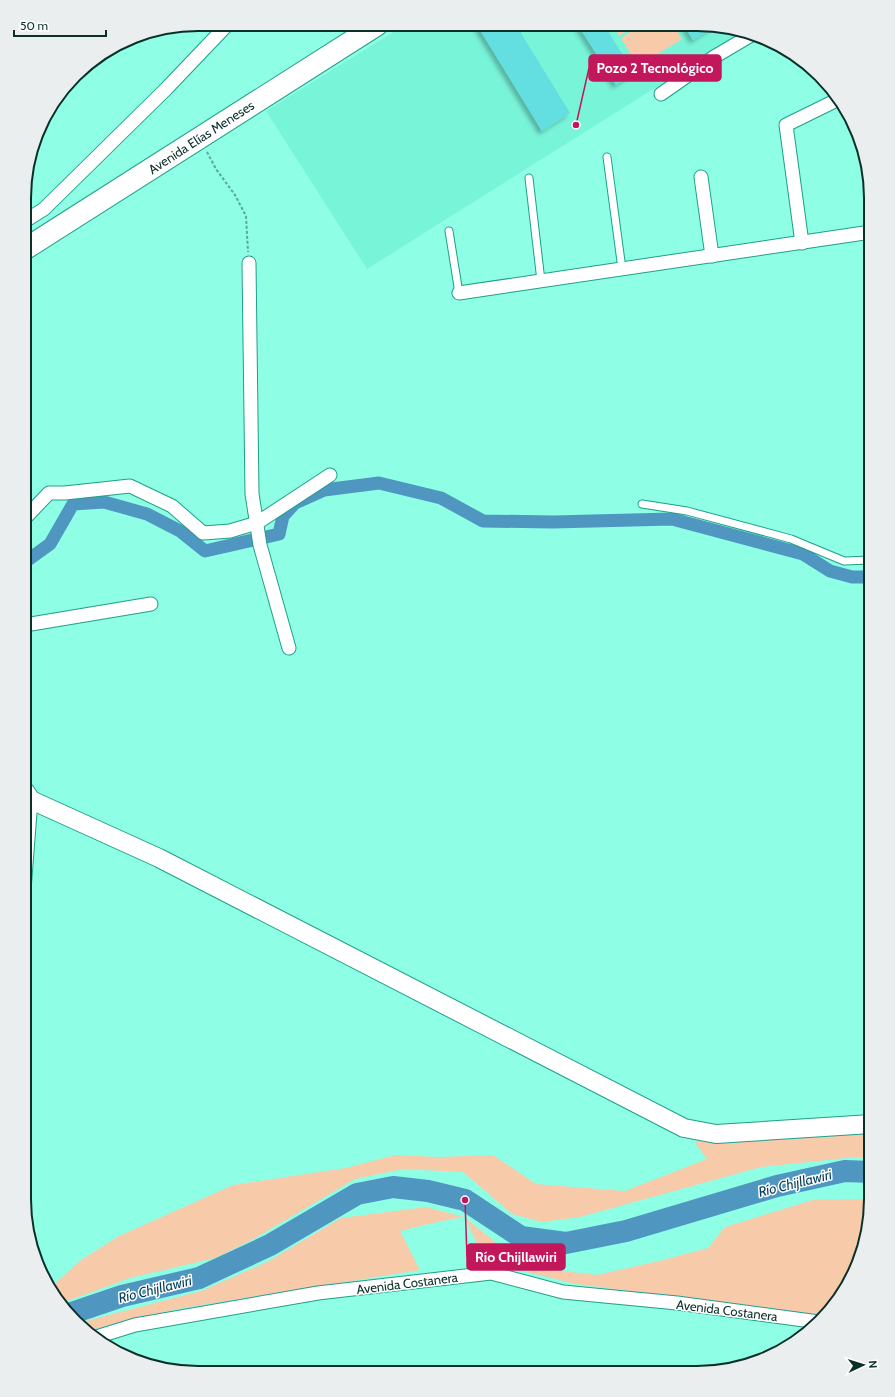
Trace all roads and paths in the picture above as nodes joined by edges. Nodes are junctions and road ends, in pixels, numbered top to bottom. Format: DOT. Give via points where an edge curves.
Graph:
graph roads {
  1 [pos="221,31"];
  2 [pos="366,31"];
  3 [pos="746,38"];
  4 [pos="661,94"];
  5 [pos="834,102"];
  6 [pos="199,138"];
  7 [pos="607,158"];
  8 [pos="701,177"];
  9 [pos="529,178"];
  10 [pos="31,217"];
  11 [pos="449,231"];
  12 [pos="864,233"];
  13 [pos="802,242"];
  14 [pos="31,245"];
  15 [pos="712,256"];
  16 [pos="249,263"];
  17 [pos="622,269"];
  18 [pos="541,281"];
  19 [pos="459,293"];
  20 [pos="330,475"];
  21 [pos="642,504"];
  22 [pos="31,512"];
  23 [pos="257,528"];
  24 [pos="864,560"];
  25 [pos="151,604"];
  26 [pos="31,624"];
  27 [pos="289,648"];
  28 [pos="31,797"];
  29 [pos="864,1124"];
  30 [pos="811,1321"];
  31 [pos="101,1335"];
  1 -- 10 [label="street" via="44,209"];
  2 -- 6 [label="main road, Avenida Elías Meneses"];
  3 -- 4 [label="street"];
  5 -- 13 [label="street" via="786,125"];
  6 -- 14 [label="main road, Avenida Elías Meneses"];
  6 -- 16 [label="path" via="246,216"];
  7 -- 17 [label="lane"];
  8 -- 15 [label="street"];
  9 -- 18 [label="lane"];
  11 -- 19 [label="lane"];
  12 -- 13 [label="street"];
  13 -- 15 [label="street"];
  15 -- 17 [label="street"];
  16 -- 23 [label="street" via="252,494"];
  17 -- 18 [label="street"];
  18 -- 19 [label="street"];
  20 -- 23 [label="street"];
  21 -- 24 [label="lane" via="687,511 791,540 844,561"];
  22 -- 23 [label="street" via="49,493 130,486 172,506 203,533"];
  23 -- 27 [label="street"];
  25 -- 26 [label="street"];
  28 -- 29 [label="street" via="159,858 684,1128 716,1134"];
  30 -- 31 [label="street, Avenida Costanera" via="563,1292 491,1273 318,1293 135,1325"];
}
